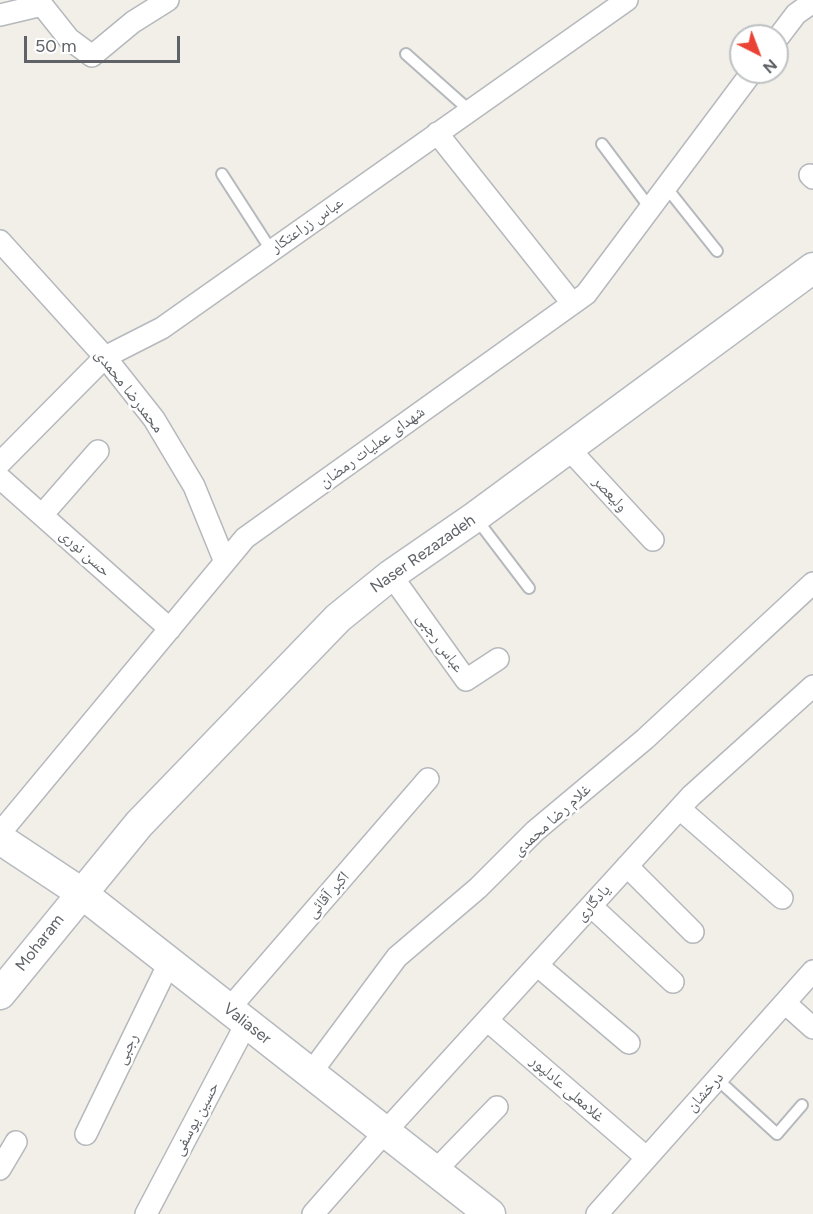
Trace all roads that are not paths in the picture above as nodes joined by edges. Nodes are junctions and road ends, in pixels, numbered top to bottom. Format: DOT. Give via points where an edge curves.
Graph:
graph roads {
  1 [pos="168,0"];
  2 [pos="627,0"];
  3 [pos="41,2"];
  4 [pos="806,9"];
  5 [pos="0,15"];
  6 [pos="789,27"];
  7 [pos="406,54"];
  8 [pos="743,84"];
  9 [pos="469,110"];
  10 [pos="436,133"];
  11 [pos="602,144"];
  12 [pos="222,174"];
  13 [pos="666,187"];
  14 [pos="650,208"];
  15 [pos="0,242"];
  16 [pos="271,250"];
  17 [pos="717,251"];
  18 [pos="813,268"];
  19 [pos="572,303"];
  20 [pos="105,357"];
  21 [pos="568,448"];
  22 [pos="98,451"];
  23 [pos="0,463"];
  24 [pos="0,478"];
  25 [pos="42,515"];
  26 [pos="475,517"];
  27 [pos="653,540"];
  28 [pos="225,562"];
  29 [pos="391,574"];
  30 [pos="813,583"];
  31 [pos="529,588"];
  32 [pos="170,628"];
  33 [pos="498,659"];
  34 [pos="813,686"];
  35 [pos="429,779"];
  36 [pos="680,809"];
  37 [pos="0,834"];
  38 [pos="0,839"];
  39 [pos="627,866"];
  40 [pos="80,892"];
  41 [pos="782,897"];
  42 [pos="591,906"];
  43 [pos="693,932"];
  44 [pos="168,963"];
  45 [pos="537,965"];
  46 [pos="813,971"];
  47 [pos="672,982"];
  48 [pos="0,994"];
  49 [pos="784,1003"];
  50 [pos="237,1017"];
  51 [pos="487,1020"];
  52 [pos="813,1028"];
  53 [pos="629,1043"];
  54 [pos="310,1074"];
  55 [pos="717,1079"];
  56 [pos="802,1105"];
  57 [pos="497,1107"];
  58 [pos="385,1132"];
  59 [pos="86,1134"];
  60 [pos="16,1142"];
  61 [pos="647,1158"];
  62 [pos="0,1169"];
  63 [pos="435,1171"];
  64 [pos="146,1214"];
  65 [pos="313,1214"];
  66 [pos="490,1214"];
  67 [pos="597,1214"];
  1 -- 3 [label="street" via="133,22 92,56 69,39"];
  2 -- 9 [label="street, عباس زراعتکار"];
  3 -- 5 [label="street"];
  4 -- 6 [label="street"];
  7 -- 9 [label="lane"];
  8 -- 13 [label="street, شهدای عملیات رمضان"];
  9 -- 10 [label="street, عباس زراعتکار"];
  10 -- 16 [label="street, عباس زراعتکار"];
  10 -- 19 [label="street"];
  11 -- 14 [label="lane"];
  12 -- 16 [label="lane"];
  13 -- 14 [label="street, شهدای عملیات رمضان"];
  13 -- 17 [label="lane"];
  14 -- 19 [label="street, شهدای عملیات رمضان" via="586,294"];
  15 -- 20 [label="street, محمدرضا محمدی"];
  16 -- 20 [label="street, عباس زراعتکار" via="162,328"];
  18 -- 21 [label="street, Naser Rezazadeh"];
  19 -- 28 [label="street, شهدای عملیات رمضان" via="245,538"];
  20 -- 23 [label="street, عباس زراعتکار"];
  20 -- 28 [label="street, محمدرضا محمدی" via="154,419 194,486"];
  21 -- 26 [label="street, Naser Rezazadeh"];
  21 -- 27 [label="street, ولیعصر"];
  22 -- 25 [label="street"];
  24 -- 25 [label="street, حسن نوری"];
  25 -- 32 [label="street, حسن نوری"];
  26 -- 29 [label="street, Naser Rezazadeh"];
  26 -- 31 [label="lane"];
  28 -- 32 [label="street, شهدای عملیات رمضان"];
  29 -- 33 [label="street, عباس رجبی" via="466,680"];
  29 -- 40 [label="street, Naser Rezazadeh" via="338,618 139,824"];
  30 -- 54 [label="street, غلام رضا محمدی" via="645,739 535,831 478,888 397,957"];
  32 -- 37 [label="street, شهدای عملیات رمضان"];
  34 -- 36 [label="street, یادگاری"];
  35 -- 50 [label="street, اکبر آقائی"];
  36 -- 39 [label="street, یادگاری"];
  36 -- 41 [label="street"];
  38 -- 40 [label="street, Valiaser"];
  39 -- 42 [label="street, یادگاری"];
  39 -- 43 [label="street"];
  40 -- 44 [label="street, Valiaser"];
  40 -- 48 [label="street, Moharam"];
  42 -- 45 [label="street, یادگاری"];
  42 -- 47 [label="street"];
  44 -- 50 [label="street, Valiaser"];
  44 -- 59 [label="street, رجبی"];
  45 -- 51 [label="street, یادگاری"];
  45 -- 53 [label="street"];
  46 -- 49 [label="street, درخشان"];
  49 -- 52 [label="street"];
  49 -- 55 [label="street, درخشان"];
  50 -- 54 [label="street, Valiaser"];
  50 -- 64 [label="street, حسین یوسفی"];
  51 -- 58 [label="street, یادگاری"];
  51 -- 61 [label="street, غلامعلی عادلپور"];
  54 -- 58 [label="street, Valiaser"];
  55 -- 56 [label="lane" via="777,1134"];
  55 -- 61 [label="street, درخشان"];
  57 -- 63 [label="street"];
  58 -- 63 [label="street, Valiaser"];
  58 -- 65 [label="street, یادگاری"];
  60 -- 62 [label="street"];
  61 -- 67 [label="street, درخشان"];
  63 -- 66 [label="street, Valiaser"];
}
